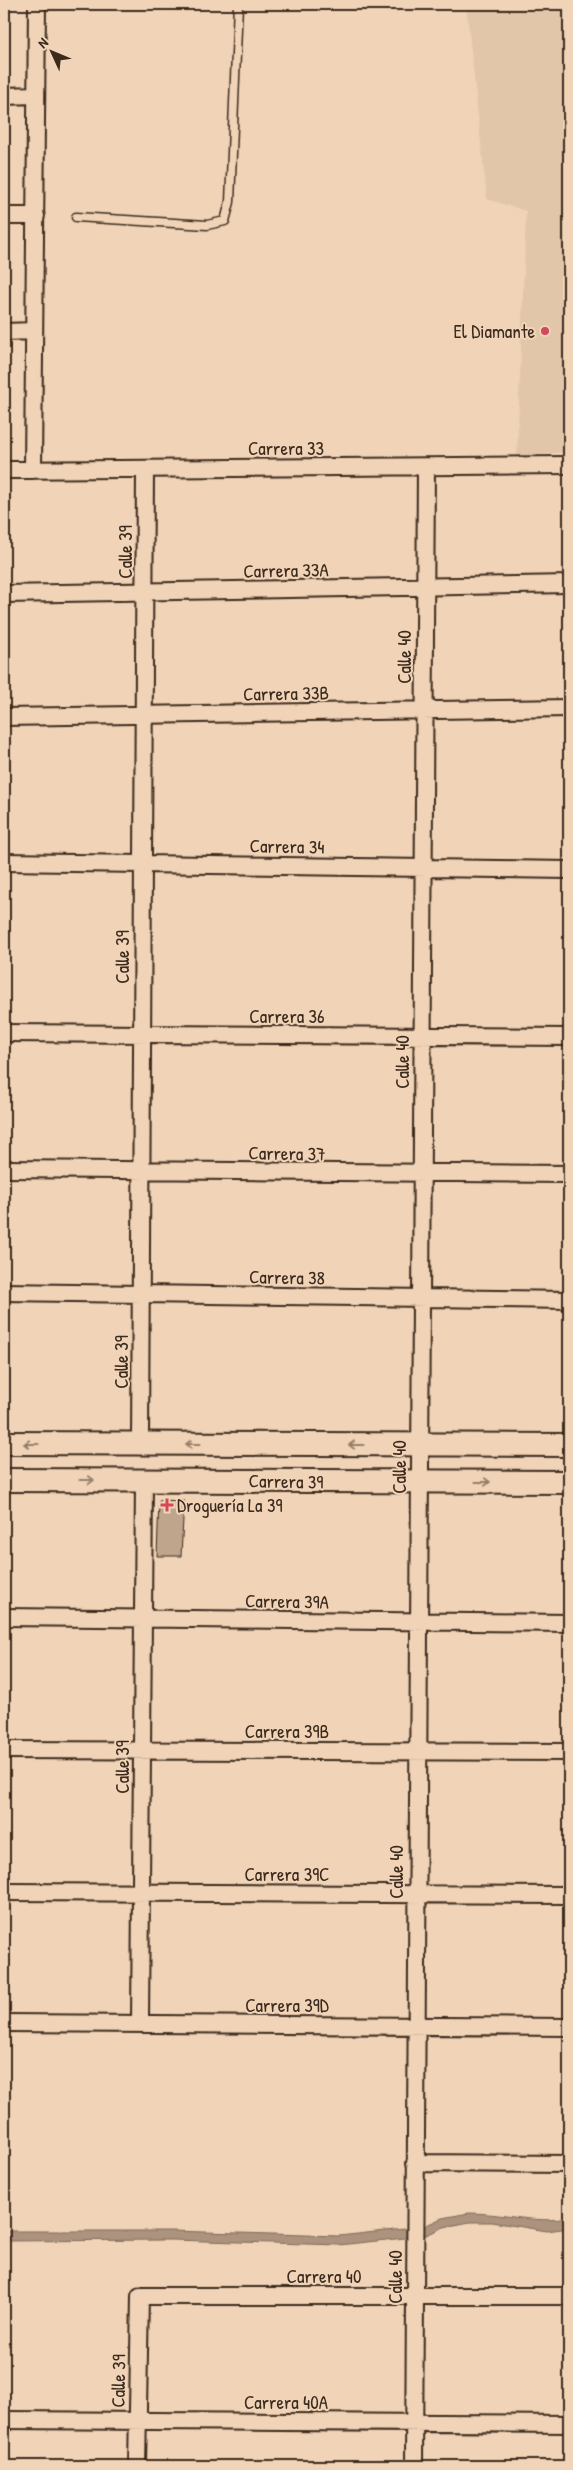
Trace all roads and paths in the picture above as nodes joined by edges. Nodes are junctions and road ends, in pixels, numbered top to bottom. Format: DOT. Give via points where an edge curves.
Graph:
graph roads {
  1 [pos="37,4"];
  2 [pos="238,4"];
  3 [pos="35,95"];
  4 [pos="4,96"];
  5 [pos="4,216"];
  6 [pos="36,216"];
  7 [pos="76,217"];
  8 [pos="34,331"];
  9 [pos="4,332"];
  10 [pos="569,465"];
  11 [pos="426,467"];
  12 [pos="145,469"];
  13 [pos="4,470"];
  14 [pos="33,470"];
  15 [pos="569,584"];
  16 [pos="425,587"];
  17 [pos="144,592"];
  18 [pos="4,594"];
  19 [pos="569,708"];
  20 [pos="424,711"];
  21 [pos="144,715"];
  22 [pos="4,717"];
  23 [pos="4,862"];
  24 [pos="143,864"];
  25 [pos="423,868"];
  26 [pos="569,870"];
  27 [pos="4,1033"];
  28 [pos="142,1034"];
  29 [pos="422,1037"];
  30 [pos="569,1037"];
  31 [pos="4,1169"];
  32 [pos="141,1171"];
  33 [pos="421,1174"];
  34 [pos="569,1174"];
  35 [pos="4,1292"];
  36 [pos="141,1295"];
  37 [pos="420,1299"];
  38 [pos="569,1300"];
  39 [pos="4,1444"];
  40 [pos="140,1444"];
  41 [pos="419,1445"];
  42 [pos="569,1445"];
  43 [pos="4,1480"];
  44 [pos="144,1480"];
  45 [pos="419,1482"];
  46 [pos="569,1482"];
  47 [pos="4,1618"];
  48 [pos="143,1619"];
  49 [pos="418,1622"];
  50 [pos="569,1623"];
  51 [pos="4,1750"];
  52 [pos="142,1751"];
  53 [pos="417,1752"];
  54 [pos="569,1752"];
  55 [pos="4,1892"];
  56 [pos="141,1893"];
  57 [pos="416,1895"];
  58 [pos="569,1895"];
  59 [pos="4,2023"];
  60 [pos="140,2024"];
  61 [pos="415,2026"];
  62 [pos="569,2027"];
  63 [pos="415,2163"];
  64 [pos="569,2164"];
  65 [pos="140,2296"];
  66 [pos="415,2296"];
  67 [pos="569,2296"];
  68 [pos="4,2420"];
  69 [pos="138,2422"];
  70 [pos="414,2422"];
  71 [pos="569,2424"];
  72 [pos="137,2466"];
  73 [pos="414,2466"];
  1 -- 3 [label="street"];
  2 -- 7 [label="lane" via="230,202 225,221 207,225"];
  3 -- 4 [label="street"];
  3 -- 6 [label="street"];
  5 -- 6 [label="street"];
  6 -- 8 [label="street"];
  8 -- 9 [label="street"];
  8 -- 14 [label="street"];
  10 -- 11 [label="street, Carrera 33"];
  11 -- 12 [label="street, Carrera 33"];
  11 -- 16 [label="street, Calle 40"];
  12 -- 14 [label="street, Carrera 33"];
  12 -- 17 [label="street, Calle 39"];
  13 -- 14 [label="street, Carrera 33"];
  15 -- 16 [label="street, Carrera 33A"];
  16 -- 17 [label="street, Carrera 33A"];
  16 -- 20 [label="street, Calle 40"];
  17 -- 18 [label="street, Carrera 33A"];
  17 -- 21 [label="street, Calle 39"];
  19 -- 20 [label="street, Carrera 33B"];
  20 -- 21 [label="street, Carrera 33B"];
  20 -- 25 [label="street, Calle 40"];
  21 -- 22 [label="street, Carrera 33B"];
  21 -- 24 [label="street, Calle 39"];
  23 -- 24 [label="street, Carrera 34"];
  24 -- 25 [label="street, Carrera 34"];
  24 -- 28 [label="street, Calle 39"];
  25 -- 26 [label="street, Carrera 34"];
  25 -- 29 [label="street, Calle 40"];
  27 -- 28 [label="street, Carrera 36"];
  28 -- 29 [label="street, Carrera 36"];
  28 -- 32 [label="street, Calle 39"];
  29 -- 30 [label="street, Carrera 36"];
  29 -- 33 [label="street, Calle 40"];
  31 -- 32 [label="street, Carrera 37"];
  32 -- 33 [label="street, Carrera 37"];
  32 -- 36 [label="street, Calle 39"];
  33 -- 34 [label="street, Carrera 37"];
  33 -- 37 [label="street, Calle 40"];
  35 -- 36 [label="street, Carrera 38"];
  36 -- 37 [label="street, Carrera 38"];
  36 -- 40 [label="street, Calle 39"];
  37 -- 38 [label="street, Carrera 38"];
  37 -- 41 [label="street, Calle 40"];
  40 -- 39 [label="main road, Carrera 39, one-way"];
  41 -- 40 [label="main road, Carrera 39, one-way"];
  41 -- 42 [label="main road, Carrera 39"];
  41 -- 45 [label="street, Calle 40"];
  43 -- 44 [label="main road, Carrera 39, one-way"];
  44 -- 45 [label="main road, Carrera 39"];
  44 -- 48 [label="street, Calle 39"];
  45 -- 46 [label="main road, Carrera 39, one-way"];
  45 -- 49 [label="street, Calle 40"];
  47 -- 48 [label="street, Carrera 39A"];
  48 -- 49 [label="street, Carrera 39A"];
  48 -- 52 [label="street, Calle 39"];
  49 -- 50 [label="street, Carrera 39A"];
  49 -- 53 [label="street, Calle 40"];
  51 -- 52 [label="street, Carrera 39B"];
  52 -- 53 [label="street, Carrera 39B"];
  52 -- 56 [label="street, Calle 39"];
  53 -- 54 [label="street, Carrera 39B"];
  53 -- 57 [label="street, Calle 40"];
  55 -- 56 [label="street, Carrera 39C"];
  56 -- 57 [label="street, Carrera 39C"];
  56 -- 60 [label="street, Calle 39"];
  57 -- 58 [label="street, Carrera 39C"];
  57 -- 61 [label="street, Calle 40"];
  59 -- 60 [label="street, Carrera 39D"];
  60 -- 61 [label="street, Carrera 39D"];
  61 -- 62 [label="street, Carrera 39D"];
  61 -- 63 [label="street, Calle 40"];
  63 -- 64 [label="street"];
  63 -- 66 [label="street, Calle 40"];
  65 -- 66 [label="street, Carrera 40"];
  65 -- 69 [label="street, Calle 39"];
  66 -- 67 [label="street, Carrera 40"];
  66 -- 70 [label="street, Calle 40"];
  68 -- 69 [label="street, Carrera 40A"];
  69 -- 70 [label="street, Carrera 40A"];
  69 -- 72 [label="street, Calle 39"];
  70 -- 71 [label="street, Carrera 40A"];
  70 -- 73 [label="street, Calle 40"];
}
